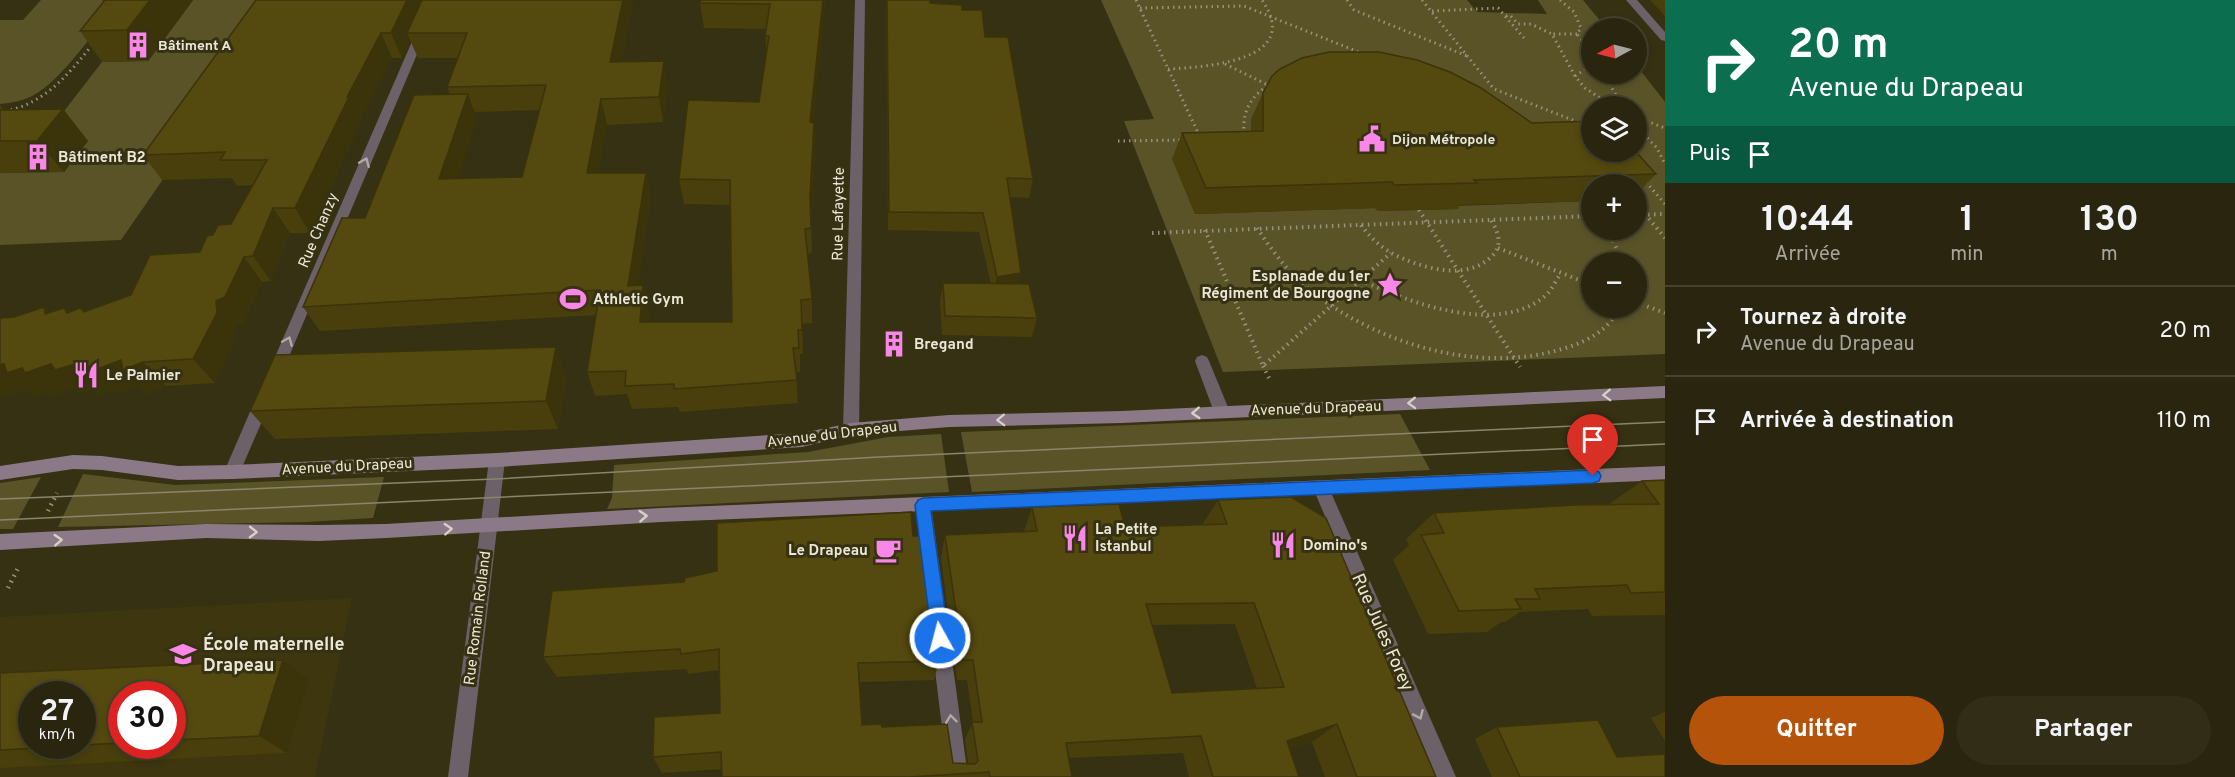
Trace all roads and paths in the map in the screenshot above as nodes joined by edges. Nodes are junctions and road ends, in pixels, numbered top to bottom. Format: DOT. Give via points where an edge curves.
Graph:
graph roads {
  1 [pos="435,0"];
  2 [pos="860,0"];
  3 [pos="1136,0"];
  4 [pos="1262,0"];
  5 [pos="1347,0"];
  6 [pos="1422,0"];
  7 [pos="1560,0"];
  8 [pos="1631,0"];
  9 [pos="1140,8"];
  10 [pos="1431,11"];
  11 [pos="1273,16"];
  12 [pos="1505,16"];
  13 [pos="1552,34"];
  14 [pos="1577,34"];
  15 [pos="100,36"];
  16 [pos="1524,38"];
  17 [pos="1665,38"];
  18 [pos="1581,39"];
  19 [pos="1366,55"];
  20 [pos="1467,56"];
  21 [pos="1224,63"];
  22 [pos="1168,69"];
  23 [pos="1581,72"];
  24 [pos="1575,76"];
  25 [pos="1274,82"];
  26 [pos="1268,85"];
  27 [pos="1597,96"];
  28 [pos="0,112"];
  29 [pos="1647,121"];
  30 [pos="1581,123"];
  31 [pos="1665,128"];
  32 [pos="1245,138"];
  33 [pos="1647,138"];
  34 [pos="1189,139"];
  35 [pos="1201,139"];
  36 [pos="1118,141"];
  37 [pos="1665,164"];
  38 [pos="1647,184"];
  39 [pos="1665,204"];
  40 [pos="1419,210"];
  41 [pos="1647,214"];
  42 [pos="1665,214"];
  43 [pos="1581,216"];
  44 [pos="1647,216"];
  45 [pos="1490,220"];
  46 [pos="1427,223"];
  47 [pos="1361,225"];
  48 [pos="1257,228"];
  49 [pos="1205,230"];
  50 [pos="1152,233"];
  51 [pos="1665,238"];
  52 [pos="1498,248"];
  53 [pos="1391,253"];
  54 [pos="1458,270"];
  55 [pos="1561,273"];
  56 [pos="1361,280"];
  57 [pos="1581,281"];
  58 [pos="1331,306"];
  59 [pos="1647,306"];
  60 [pos="1665,313"];
  61 [pos="1486,314"];
  62 [pos="1614,318"];
  63 [pos="1514,358"];
  64 [pos="1202,361"];
  65 [pos="1263,366"];
  66 [pos="1520,367"];
  67 [pos="1269,378"];
  68 [pos="1665,393"];
  69 [pos="1222,412"];
  70 [pos="851,429"];
  71 [pos="497,460"];
  72 [pos="232,472"];
  73 [pos="0,473"];
  74 [pos="1665,473"];
  75 [pos="1321,488"];
  76 [pos="923,505"];
  77 [pos="489,527"];
  78 [pos="0,542"];
  79 [pos="458,777"];
  80 [pos="958,777"];
  81 [pos="1446,777"];
  72 -- 1 [label="street, Rue Chanzy, one-way"];
  2 -- 70 [label="street, Rue Lafayette"];
  3 -- 9 [label="path"];
  4 -- 11 [label="path"];
  5 -- 20 [label="path" via="1354,10"];
  6 -- 10 [label="path"];
  7 -- 14 [label="path" via="1580,19"];
  8 -- 17 [label="street"];
  9 -- 11 [label="path" via="1244,6"];
  9 -- 22 [label="path"];
  10 -- 12 [label="path" via="1498,8"];
  10 -- 20 [label="path"];
  11 -- 19 [label="path"];
  11 -- 21 [label="path" via="1265,46"];
  12 -- 13 [label="path"];
  12 -- 16 [label="path"];
  13 -- 14 [label="path"];
  13 -- 24 [label="path"];
  14 -- 18 [label="path"];
  15 -- 28 [label="path" via="63,81 36,103"];
  20 -- 30 [label="path" via="1494,89"];
  21 -- 22 [label="path"];
  21 -- 26 [label="path"];
  22 -- 35 [label="path"];
  23 -- 24 [label="path"];
  24 -- 27 [label="path"];
  25 -- 26 [label="path"];
  26 -- 32 [label="path" via="1259,89 1246,107"];
  29 -- 31 [label="path"];
  33 -- 37 [label="path"];
  34 -- 36 [label="path"];
  38 -- 39 [label="path"];
  40 -- 46 [label="path"];
  41 -- 42 [label="path"];
  43 -- 45 [label="path"];
  44 -- 51 [label="path"];
  45 -- 46 [label="path"];
  45 -- 52 [label="path" via="1497,231"];
  46 -- 47 [label="path"];
  46 -- 54 [label="path"];
  47 -- 48 [label="path"];
  47 -- 53 [label="path"];
  48 -- 49 [label="path"];
  48 -- 58 [label="path" via="1283,267"];
  49 -- 50 [label="path"];
  49 -- 65 [label="path"];
  52 -- 54 [label="path" via="1487,262"];
  52 -- 55 [label="path"];
  53 -- 54 [label="path" via="1419,265"];
  53 -- 56 [label="path"];
  54 -- 61 [label="path"];
  55 -- 57 [label="path"];
  55 -- 61 [label="path" via="1555,286 1536,301"];
  56 -- 58 [label="path"];
  56 -- 61 [label="path" via="1433,309"];
  58 -- 63 [label="path" via="1373,329 1420,347 1468,356"];
  58 -- 65 [label="path"];
  59 -- 60 [label="path"];
  61 -- 63 [label="path"];
  62 -- 63 [label="path" via="1587,340 1554,353"];
  63 -- 66 [label="path"];
  64 -- 69 [label="street"];
  65 -- 67 [label="path"];
  68 -- 69 [label="main road, Avenue du Drapeau, one-way"];
  69 -- 70 [label="main road, Avenue du Drapeau, one-way" via="949,421"];
  70 -- 71 [label="main road, Avenue du Drapeau" via="802,440"];
  71 -- 72 [label="main road, Avenue du Drapeau"];
  71 -- 77 [label="street, Rue Romain Rolland"];
  72 -- 73 [label="main road, Avenue du Drapeau" via="178,473 80,462"];
  74 -- 75 [label="main road"];
  75 -- 76 [label="main road"];
  75 -- 81 [label="street, Rue Jules Forey, one-way"];
  77 -- 76 [label="main road, one-way" via="661,515"];
  80 -- 76 [label="street, one-way"];
  78 -- 77 [label="main road, one-way" via="206,531 319,533"];
  77 -- 79 [label="street, Rue Romain Rolland"];
}
